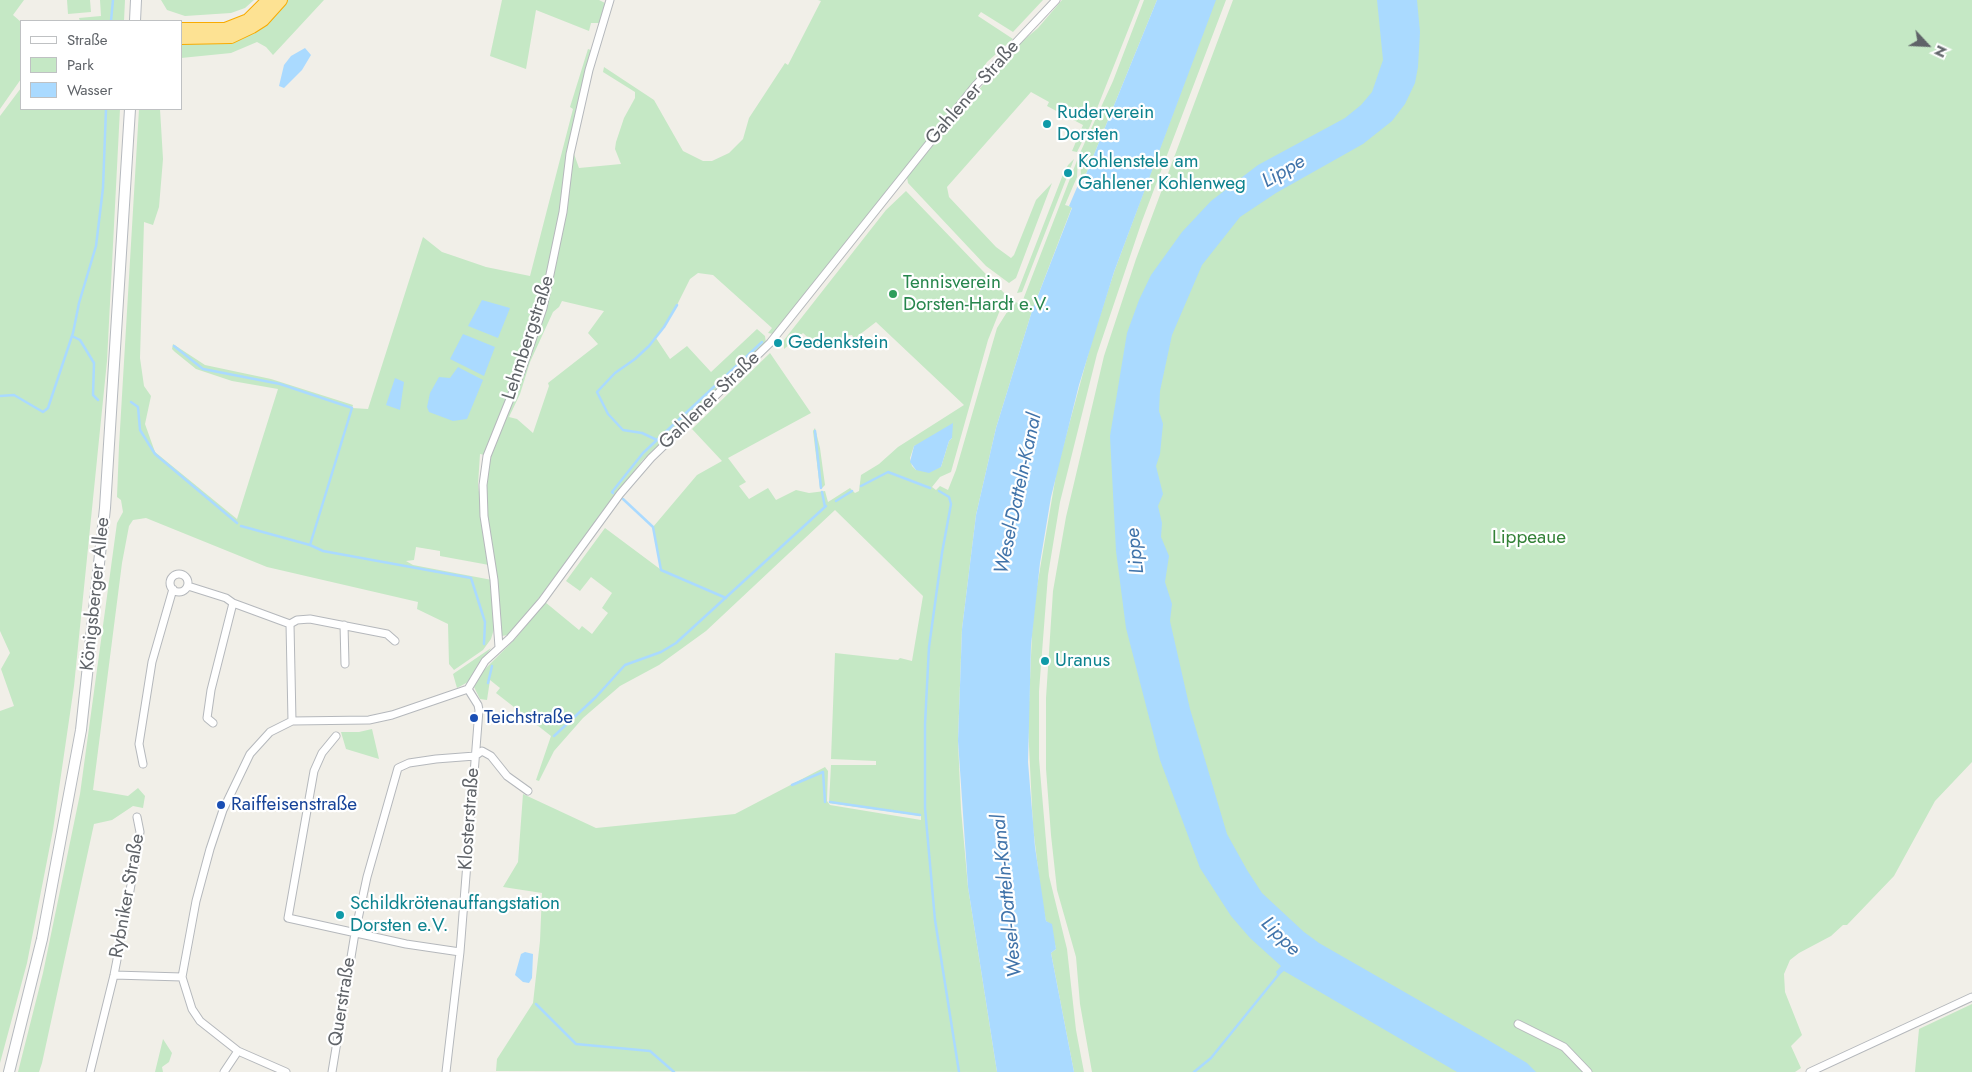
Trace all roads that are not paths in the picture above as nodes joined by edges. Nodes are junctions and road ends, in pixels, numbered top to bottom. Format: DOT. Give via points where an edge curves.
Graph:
graph roads {
  1 [pos="136,0"];
  2 [pos="268,0"];
  3 [pos="281,0"];
  4 [pos="610,0"];
  5 [pos="1056,0"];
  6 [pos="135,20"];
  7 [pos="182,29"];
  8 [pos="182,38"];
  9 [pos="130,110"];
  10 [pos="188,586"];
  11 [pos="173,589"];
  12 [pos="233,603"];
  13 [pos="290,624"];
  14 [pos="344,625"];
  15 [pos="395,642"];
  16 [pos="499,648"];
  17 [pos="345,664"];
  18 [pos="468,689"];
  19 [pos="292,721"];
  20 [pos="214,723"];
  21 [pos="336,736"];
  22 [pos="475,756"];
  23 [pos="143,764"];
  24 [pos="528,792"];
  25 [pos="137,817"];
  26 [pos="355,933"];
  27 [pos="460,952"];
  28 [pos="114,975"];
  29 [pos="182,977"];
  30 [pos="1972,997"];
  31 [pos="1518,1024"];
  32 [pos="238,1051"];
  33 [pos="9,1072"];
  34 [pos="90,1072"];
  35 [pos="224,1072"];
  36 [pos="286,1072"];
  37 [pos="332,1072"];
  38 [pos="446,1072"];
  39 [pos="1588,1072"];
  40 [pos="1810,1072"];
  1 -- 6 [label="main road"];
  2 -- 7 [label="highway" via="248,20 225,29"];
  3 -- 8 [label="highway" via="258,24 231,37"];
  4 -- 16 [label="street, Lehmbergstraße" via="570,154 563,212 543,308 487,456 484,516 494,580"];
  5 -- 16 [label="street, Gahlener Straße" via="975,86 770,343 651,458 620,494 542,600"];
  9 -- 33 [label="main road, Königsberger Allee" via="106,508 81,730 42,939"];
  10 -- 11 [label="street" via="180,592"];
  10 -- 11 [label="street" via="186,577 177,575 171,580"];
  10 -- 12 [label="street"];
  11 -- 23 [label="street" via="152,662 139,744"];
  12 -- 13 [label="street"];
  12 -- 20 [label="street" via="211,690 207,718"];
  13 -- 14 [label="street" via="310,619"];
  13 -- 19 [label="street"];
  14 -- 15 [label="street" via="387,634"];
  14 -- 17 [label="street"];
  16 -- 18 [label="street, Gahlener Straße" via="485,661"];
  18 -- 19 [label="street" via="380,718"];
  18 -- 22 [label="street, Klosterstraße" via="479,710"];
  19 -- 29 [label="street" via="270,732 250,754 224,807 196,901"];
  21 -- 26 [label="street" via="322,753 314,770 288,918"];
  22 -- 24 [label="street" via="482,751 491,756"];
  22 -- 26 [label="street" via="436,758 398,768"];
  22 -- 27 [label="street, Klosterstraße"];
  25 -- 28 [label="street, Rybniker Straße" via="140,832"];
  26 -- 27 [label="street"];
  26 -- 37 [label="street, Querstraße"];
  27 -- 38 [label="street, Klosterstraße"];
  28 -- 29 [label="street, Rybniker Straße"];
  28 -- 34 [label="street, Rybniker Straße"];
  29 -- 32 [label="street" via="192,1009 200,1021"];
  30 -- 40 [label="street"];
  31 -- 39 [label="street" via="1564,1047"];
  32 -- 35 [label="street"];
  32 -- 36 [label="street"];
}
